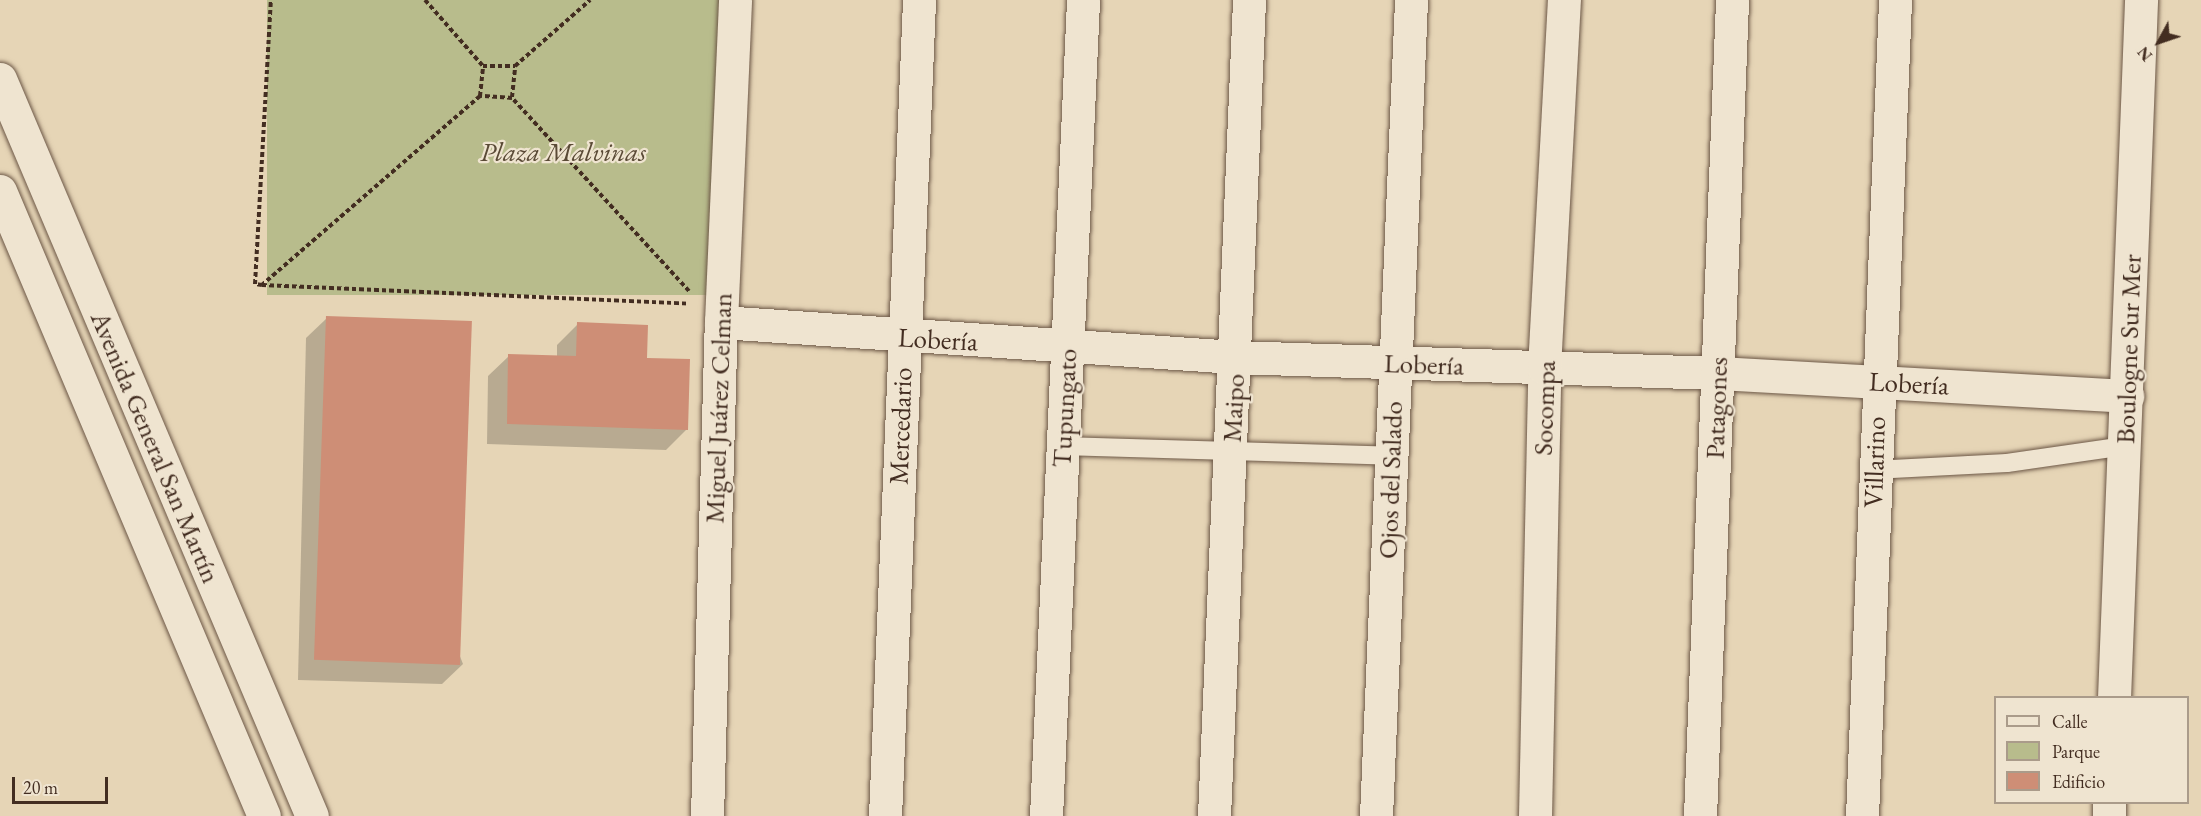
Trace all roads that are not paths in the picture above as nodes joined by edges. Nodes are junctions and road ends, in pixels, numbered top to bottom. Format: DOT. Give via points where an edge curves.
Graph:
graph roads {
  1 [pos="735,0"];
  2 [pos="919,0"];
  3 [pos="1083,0"];
  4 [pos="1249,0"];
  5 [pos="1411,0"];
  6 [pos="1564,0"];
  7 [pos="1732,0"];
  8 [pos="1895,0"];
  9 [pos="2140,0"];
  10 [pos="0,79"];
  11 [pos="0,191"];
  12 [pos="711,314"];
  13 [pos="903,337"];
  14 [pos="1068,346"];
  15 [pos="1235,357"];
  16 [pos="1395,363"];
  17 [pos="1544,368"];
  18 [pos="1718,373"];
  19 [pos="1877,381"];
  20 [pos="2127,396"];
  21 [pos="1062,446"];
  22 [pos="2125,446"];
  23 [pos="1231,452"];
  24 [pos="1392,456"];
  25 [pos="1874,470"];
  26 [pos="2114,696"];
  27 [pos="264,816"];
  28 [pos="312,816"];
  29 [pos="707,816"];
  30 [pos="885,816"];
  31 [pos="1046,816"];
  32 [pos="1214,816"];
  33 [pos="1376,816"];
  34 [pos="1535,816"];
  35 [pos="1700,816"];
  36 [pos="1862,816"];
  1 -- 12 [label="street, Miguel Juárez Celman"];
  2 -- 13 [label="street, Mercedario"];
  3 -- 14 [label="street, Tupungato"];
  4 -- 15 [label="street, Maipo"];
  5 -- 16 [label="street, Ojos del Salado"];
  6 -- 17 [label="street, Socompa"];
  7 -- 18 [label="street, Patagones"];
  8 -- 19 [label="street, Villarino"];
  9 -- 20 [label="street, Boulogne Sur Mer"];
  10 -- 28 [label="street, Avenida General San Martín"];
  11 -- 27 [label="street, Avenida General San Martín"];
  12 -- 13 [label="street, Lobería"];
  12 -- 29 [label="street, Miguel Juárez Celman"];
  13 -- 14 [label="street, Lobería"];
  13 -- 30 [label="street, Mercedario"];
  14 -- 15 [label="street, Lobería"];
  14 -- 21 [label="street, Tupungato"];
  15 -- 16 [label="street, Lobería"];
  15 -- 23 [label="street, Maipo"];
  16 -- 17 [label="street, Lobería"];
  16 -- 24 [label="street, Ojos del Salado"];
  17 -- 18 [label="street, Lobería"];
  17 -- 34 [label="street, Socompa"];
  18 -- 19 [label="street, Lobería"];
  18 -- 35 [label="street, Patagones"];
  19 -- 20 [label="street, Lobería"];
  19 -- 25 [label="street, Villarino"];
  20 -- 22 [label="street, Boulogne Sur Mer"];
  21 -- 23 [label="lane"];
  21 -- 31 [label="street, Tupungato"];
  22 -- 25 [label="lane" via="2007,463"];
  22 -- 26 [label="street, Boulogne Sur Mer"];
  23 -- 24 [label="lane"];
  23 -- 32 [label="street, Maipo"];
  24 -- 33 [label="street, Ojos del Salado"];
  25 -- 36 [label="street, Villarino"];
}
